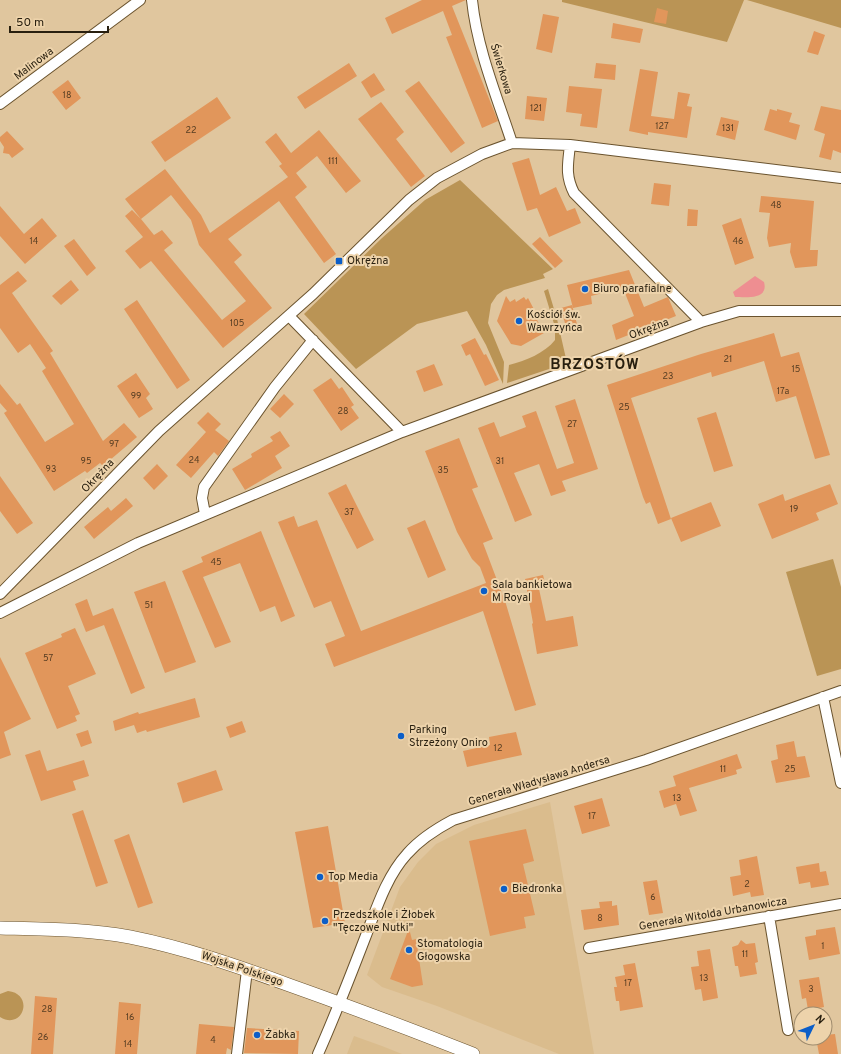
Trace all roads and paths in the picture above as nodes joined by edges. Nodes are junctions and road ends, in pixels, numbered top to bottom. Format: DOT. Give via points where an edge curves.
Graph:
graph roads {
  1 [pos="140,0"];
  2 [pos="472,0"];
  3 [pos="0,104"];
  4 [pos="512,143"];
  5 [pos="570,145"];
  6 [pos="841,178"];
  7 [pos="841,311"];
  8 [pos="289,316"];
  9 [pos="701,322"];
  10 [pos="313,340"];
  11 [pos="402,432"];
  12 [pos="205,514"];
  13 [pos="0,594"];
  14 [pos="0,614"];
  15 [pos="841,691"];
  16 [pos="823,697"];
  17 [pos="841,784"];
  18 [pos="841,904"];
  19 [pos="769,916"];
  20 [pos="0,928"];
  21 [pos="589,948"];
  22 [pos="247,970"];
  23 [pos="340,1002"];
  24 [pos="788,1030"];
  25 [pos="237,1054"];
  26 [pos="318,1054"];
  27 [pos="473,1054"];
  1 -- 3 [label="street, Malinowa"];
  2 -- 4 [label="street, Świerkowa" via="489,76"];
  4 -- 5 [label="street, Okrężna"];
  4 -- 8 [label="street, Okrężna" via="482,154 437,178 409,200"];
  5 -- 6 [label="street, Okrężna"];
  5 -- 9 [label="street" via="567,169 568,181 574,193"];
  7 -- 9 [label="street, Okrężna" via="739,311"];
  8 -- 10 [label="street"];
  8 -- 13 [label="street, Okrężna" via="159,431"];
  9 -- 11 [label="street, Okrężna"];
  10 -- 11 [label="street"];
  10 -- 12 [label="street" via="275,387 204,487 202,498"];
  11 -- 12 [label="street, Okrężna"];
  12 -- 14 [label="street, Okrężna" via="138,543"];
  15 -- 16 [label="street, Generała Władysława Andersa"];
  16 -- 17 [label="street"];
  16 -- 23 [label="street, Generała Władysława Andersa" via="646,760 453,820 438,827 406,854 394,873 379,902"];
  18 -- 19 [label="street, Generała Witolda Urbanowicza"];
  19 -- 21 [label="street, Generała Witolda Urbanowicza"];
  19 -- 24 [label="street"];
  20 -- 22 [label="street, Wojska Polskiego" via="73,930 129,937 178,948"];
  22 -- 23 [label="street, Wojska Polskiego"];
  22 -- 25 [label="street"];
  23 -- 26 [label="street, Generała Władysława Andersa"];
  23 -- 27 [label="street, Wojska Polskiego"];
}
